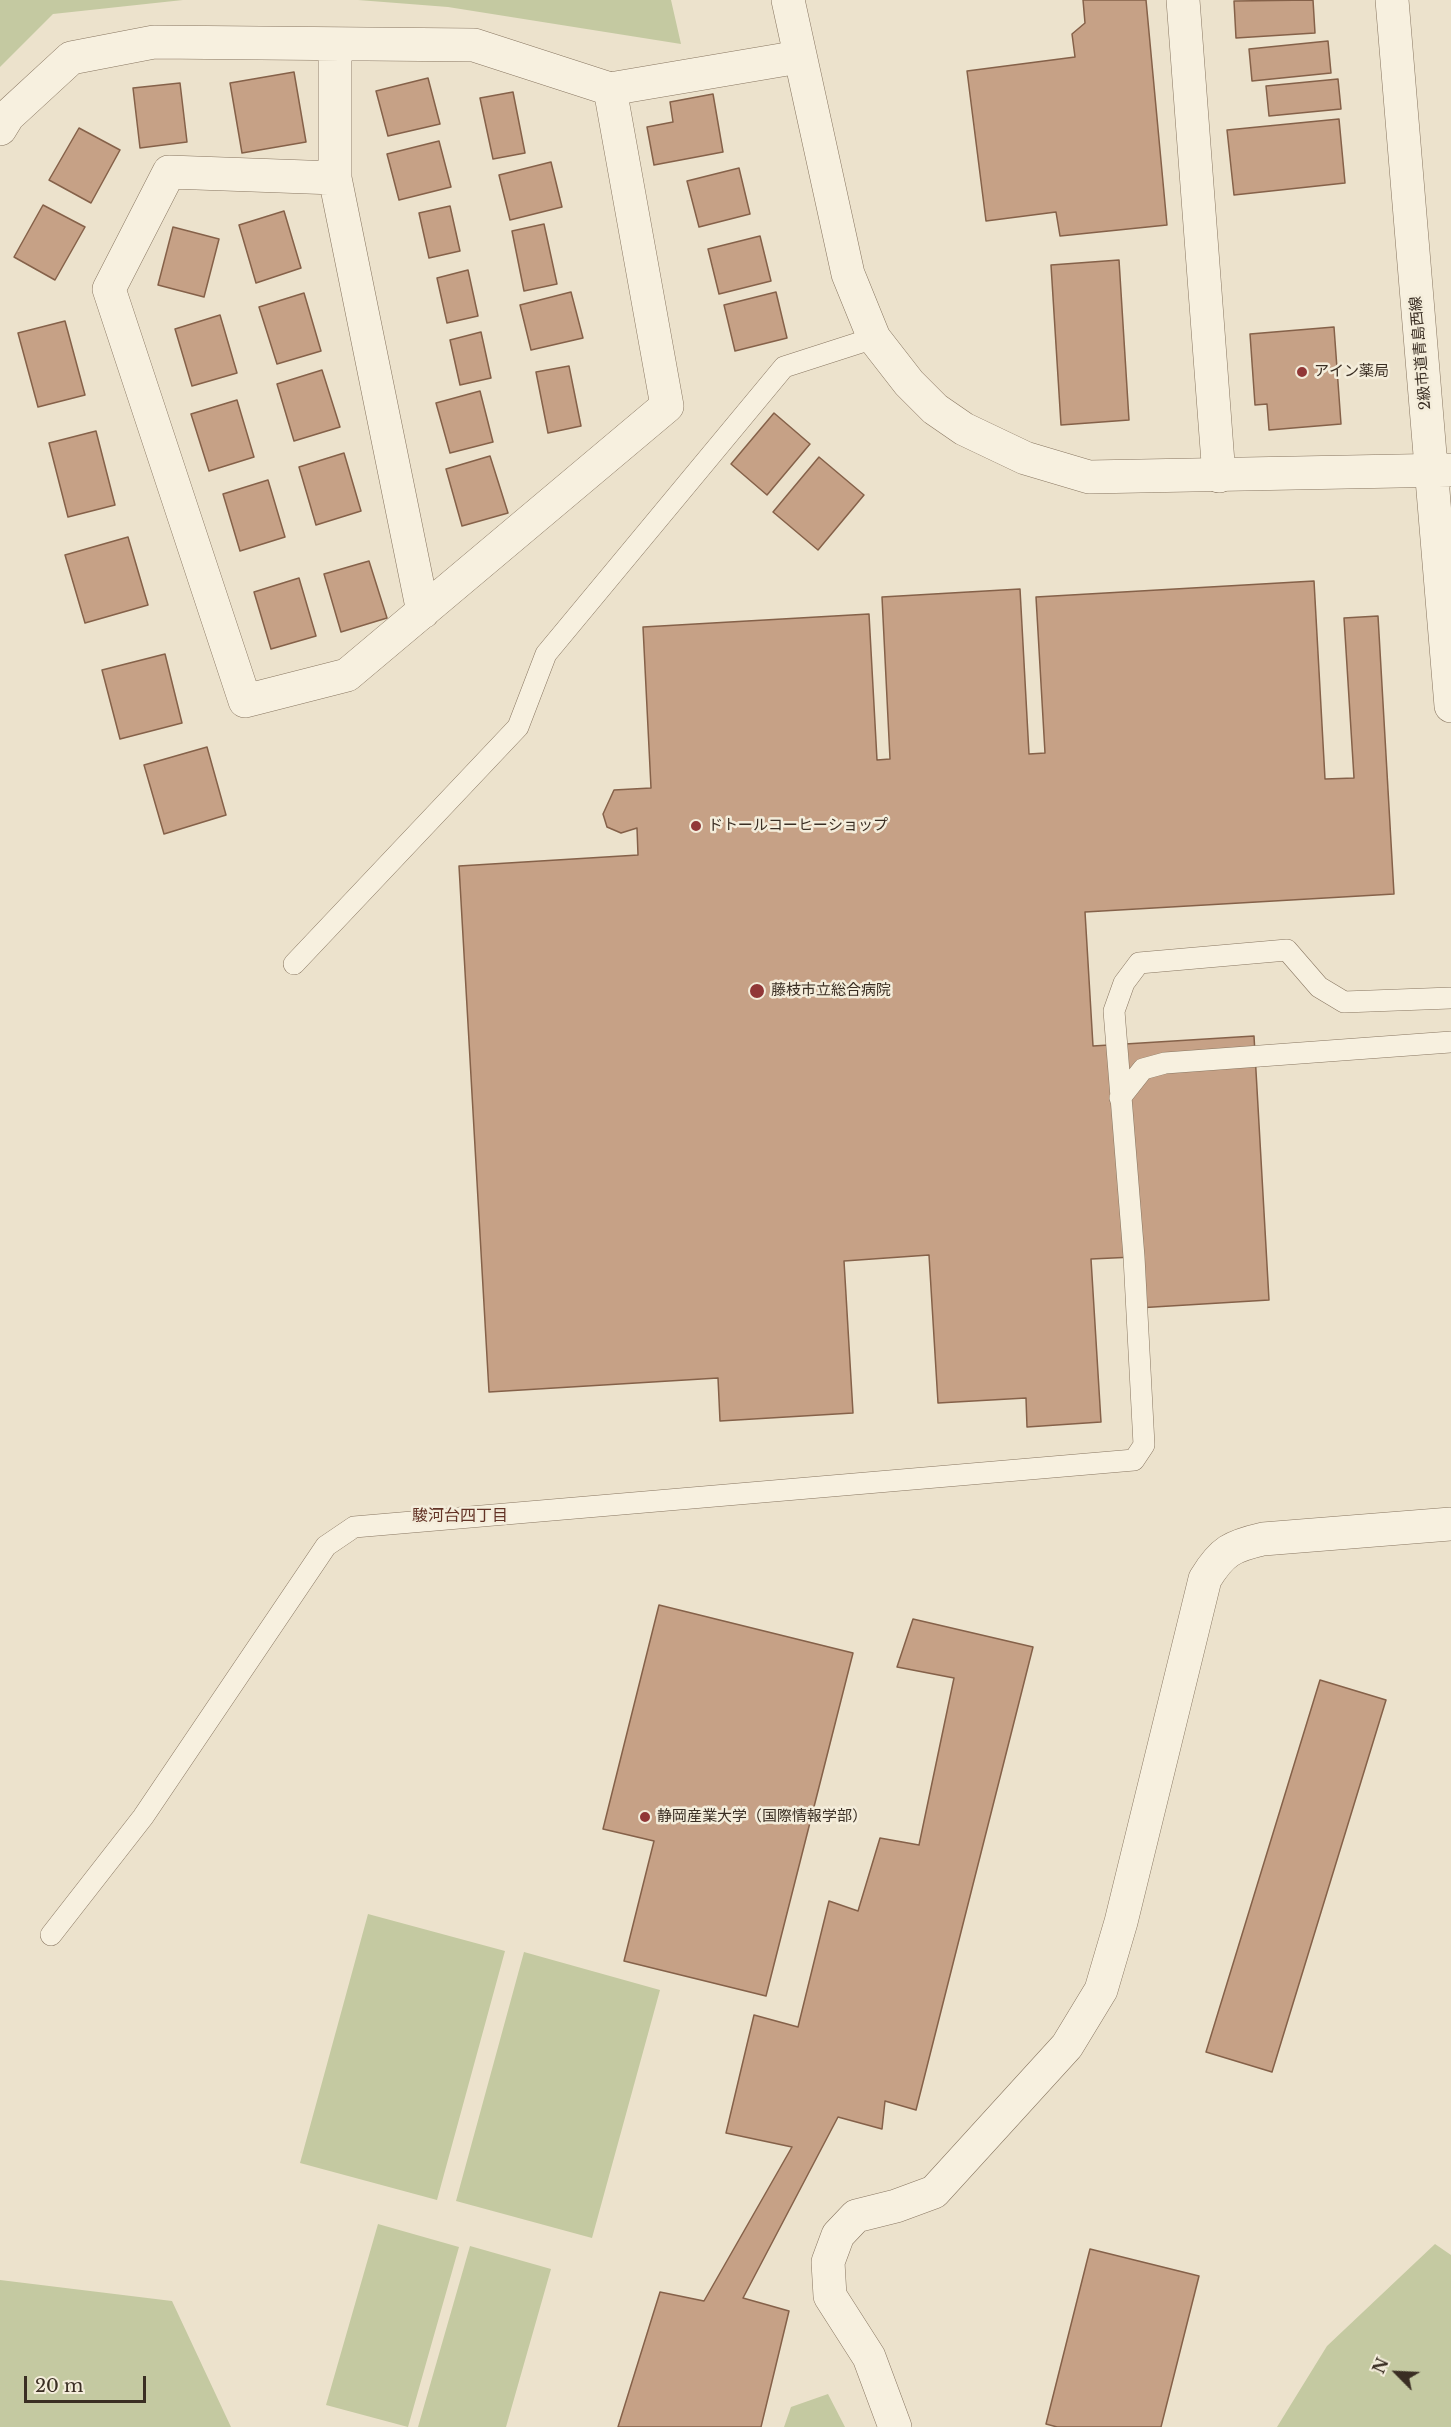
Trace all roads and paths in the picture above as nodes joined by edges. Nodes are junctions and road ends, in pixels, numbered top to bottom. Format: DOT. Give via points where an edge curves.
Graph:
graph roads {
  1 [pos="788,0"];
  2 [pos="1183,0"];
  3 [pos="1392,0"];
  4 [pos="335,45"];
  5 [pos="799,57"];
  6 [pos="610,89"];
  7 [pos="0,129"];
  8 [pos="335,178"];
  9 [pos="874,338"];
  10 [pos="1441,471"];
  11 [pos="1219,476"];
  12 [pos="423,612"];
  13 [pos="1451,706"];
  14 [pos="294,964"];
  15 [pos="1451,998"];
  16 [pos="1451,1042"];
  17 [pos="1120,1098"];
  18 [pos="1451,1524"];
  19 [pos="51,1935"];
  20 [pos="896,2427"];
  1 -- 5 [label="street"];
  2 -- 11 [label="street"];
  3 -- 10 [label="street, 2級市道青島西線"];
  4 -- 6 [label="street" via="474,45"];
  4 -- 7 [label="street" via="154,42 70,58 8,116"];
  4 -- 8 [label="street"];
  5 -- 6 [label="street"];
  5 -- 9 [label="street" via="848,274"];
  6 -- 12 [label="street" via="667,406"];
  8 -- 12 [label="street"];
  8 -- 12 [label="street" via="169,172 109,290 245,701 348,675"];
  9 -- 11 [label="street" via="935,409 974,435 1025,458 1089,477"];
  9 -- 14 [label="lane" via="784,368 546,654 518,728"];
  10 -- 11 [label="street"];
  10 -- 13 [label="street, 2級市道青島西線"];
  15 -- 17 [label="lane" via="1344,1002 1319,987 1287,950 1139,963 1124,983 1114,1011"];
  16 -- 17 [label="lane" via="1166,1063 1143,1068"];
  17 -- 19 [label="lane" via="1144,1444 1134,1460 354,1527 326,1546 143,1817"];
  18 -- 20 [label="street" via="1263,1539 1236,1545 1217,1560 1205,1579 1101,1990 1067,2046 934,2192 856,2216 838,2235 828,2262 830,2296 869,2357"];
}
